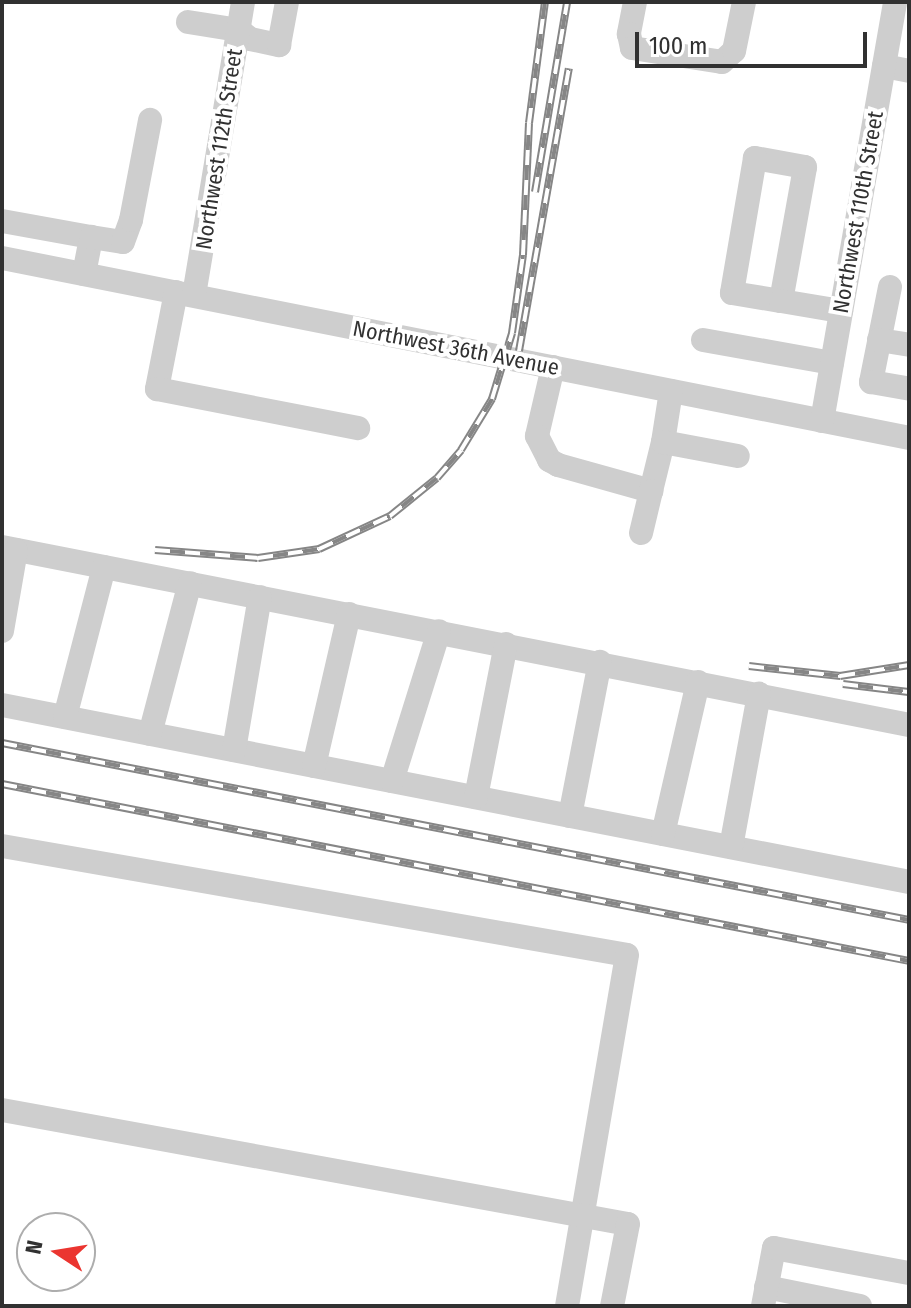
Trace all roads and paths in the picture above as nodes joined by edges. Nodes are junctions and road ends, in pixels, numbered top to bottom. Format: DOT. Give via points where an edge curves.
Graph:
graph roads {
  1 [pos="243,2"];
  2 [pos="287,2"];
  3 [pos="635,2"];
  4 [pos="744,2"];
  5 [pos="895,2"];
  6 [pos="188,22"];
  7 [pos="239,30"];
  8 [pos="884,66"];
  9 [pos="909,71"];
  10 [pos="150,120"];
  11 [pos="2,221"];
  12 [pos="91,237"];
  13 [pos="2,258"];
  14 [pos="84,274"];
  15 [pos="890,287"];
  16 [pos="185,294"];
  17 [pos="781,301"];
  18 [pos="840,315"];
  19 [pos="881,333"];
  20 [pos="703,340"];
  21 [pos="909,345"];
  22 [pos="832,363"];
  23 [pos="553,367"];
  24 [pos="909,389"];
  25 [pos="671,391"];
  26 [pos="822,421"];
  27 [pos="358,428"];
  28 [pos="909,438"];
  29 [pos="663,442"];
  30 [pos="738,456"];
  31 [pos="651,491"];
  32 [pos="641,533"];
  33 [pos="9,549"];
  34 [pos="104,567"];
  35 [pos="190,583"];
  36 [pos="260,597"];
  37 [pos="349,614"];
  38 [pos="2,631"];
  39 [pos="439,631"];
  40 [pos="506,644"];
  41 [pos="600,662"];
  42 [pos="698,682"];
  43 [pos="759,694"];
  44 [pos="2,705"];
  45 [pos="65,717"];
  46 [pos="909,725"];
  47 [pos="150,734"];
  48 [pos="234,750"];
  49 [pos="314,766"];
  50 [pos="392,781"];
  51 [pos="476,797"];
  52 [pos="570,816"];
  53 [pos="663,834"];
  54 [pos="2,846"];
  55 [pos="731,847"];
  56 [pos="909,882"];
  57 [pos="2,1110"];
  58 [pos="582,1215"];
  59 [pos="909,1273"];
  60 [pos="765,1296"];
  61 [pos="567,1306"];
  62 [pos="612,1306"];
  63 [pos="860,1306"];
  1 -- 7 [label="street, Northwest 112th Street"];
  2 -- 7 [label="street" via="279,45 250,39"];
  3 -- 4 [label="street" via="632,48 722,62 734,51"];
  5 -- 8 [label="street, Northwest 110th Street"];
  6 -- 7 [label="street"];
  7 -- 16 [label="street, Northwest 112th Street"];
  8 -- 9 [label="street"];
  8 -- 18 [label="street, Northwest 110th Street"];
  10 -- 12 [label="street" via="123,242"];
  11 -- 12 [label="street"];
  12 -- 14 [label="street"];
  13 -- 14 [label="street, Northwest 36th Avenue"];
  14 -- 16 [label="street, Northwest 36th Avenue"];
  15 -- 19 [label="street"];
  16 -- 23 [label="street, Northwest 36th Avenue"];
  16 -- 27 [label="street, Northwest 112th Street" via="157,389"];
  17 -- 17 [label="street" via="732,293 755,158 805,167"];
  17 -- 18 [label="street"];
  18 -- 19 [label="street"];
  18 -- 22 [label="street, Northwest 110th Street"];
  19 -- 21 [label="street"];
  19 -- 24 [label="street" via="871,382"];
  20 -- 22 [label="street"];
  22 -- 26 [label="street, Northwest 110th Street"];
  23 -- 25 [label="street, Northwest 36th Avenue"];
  23 -- 31 [label="street" via="537,436 549,460"];
  25 -- 26 [label="street, Northwest 36th Avenue"];
  25 -- 29 [label="street"];
  26 -- 28 [label="street, Northwest 36th Avenue"];
  29 -- 30 [label="street"];
  29 -- 31 [label="street"];
  31 -- 32 [label="street"];
  33 -- 34 [label="street"];
  33 -- 38 [label="street"];
  34 -- 35 [label="street"];
  34 -- 45 [label="street"];
  35 -- 36 [label="street"];
  35 -- 47 [label="street"];
  36 -- 37 [label="street"];
  36 -- 48 [label="street"];
  37 -- 39 [label="street"];
  37 -- 49 [label="street"];
  39 -- 40 [label="street"];
  39 -- 50 [label="street"];
  40 -- 41 [label="street"];
  40 -- 51 [label="street"];
  41 -- 42 [label="street"];
  41 -- 52 [label="street"];
  42 -- 43 [label="street"];
  42 -- 53 [label="street"];
  43 -- 46 [label="street"];
  43 -- 55 [label="street"];
  44 -- 45 [label="street"];
  45 -- 47 [label="street"];
  47 -- 48 [label="street"];
  48 -- 49 [label="street"];
  49 -- 50 [label="street"];
  50 -- 51 [label="street"];
  51 -- 52 [label="street"];
  52 -- 53 [label="street"];
  53 -- 55 [label="street"];
  54 -- 58 [label="street" via="627,955"];
  55 -- 56 [label="street"];
  57 -- 58 [label="street"];
  58 -- 61 [label="street"];
  58 -- 62 [label="street" via="628,1224"];
  59 -- 60 [label="street" via="774,1248"];
  60 -- 63 [label="street"];
}
